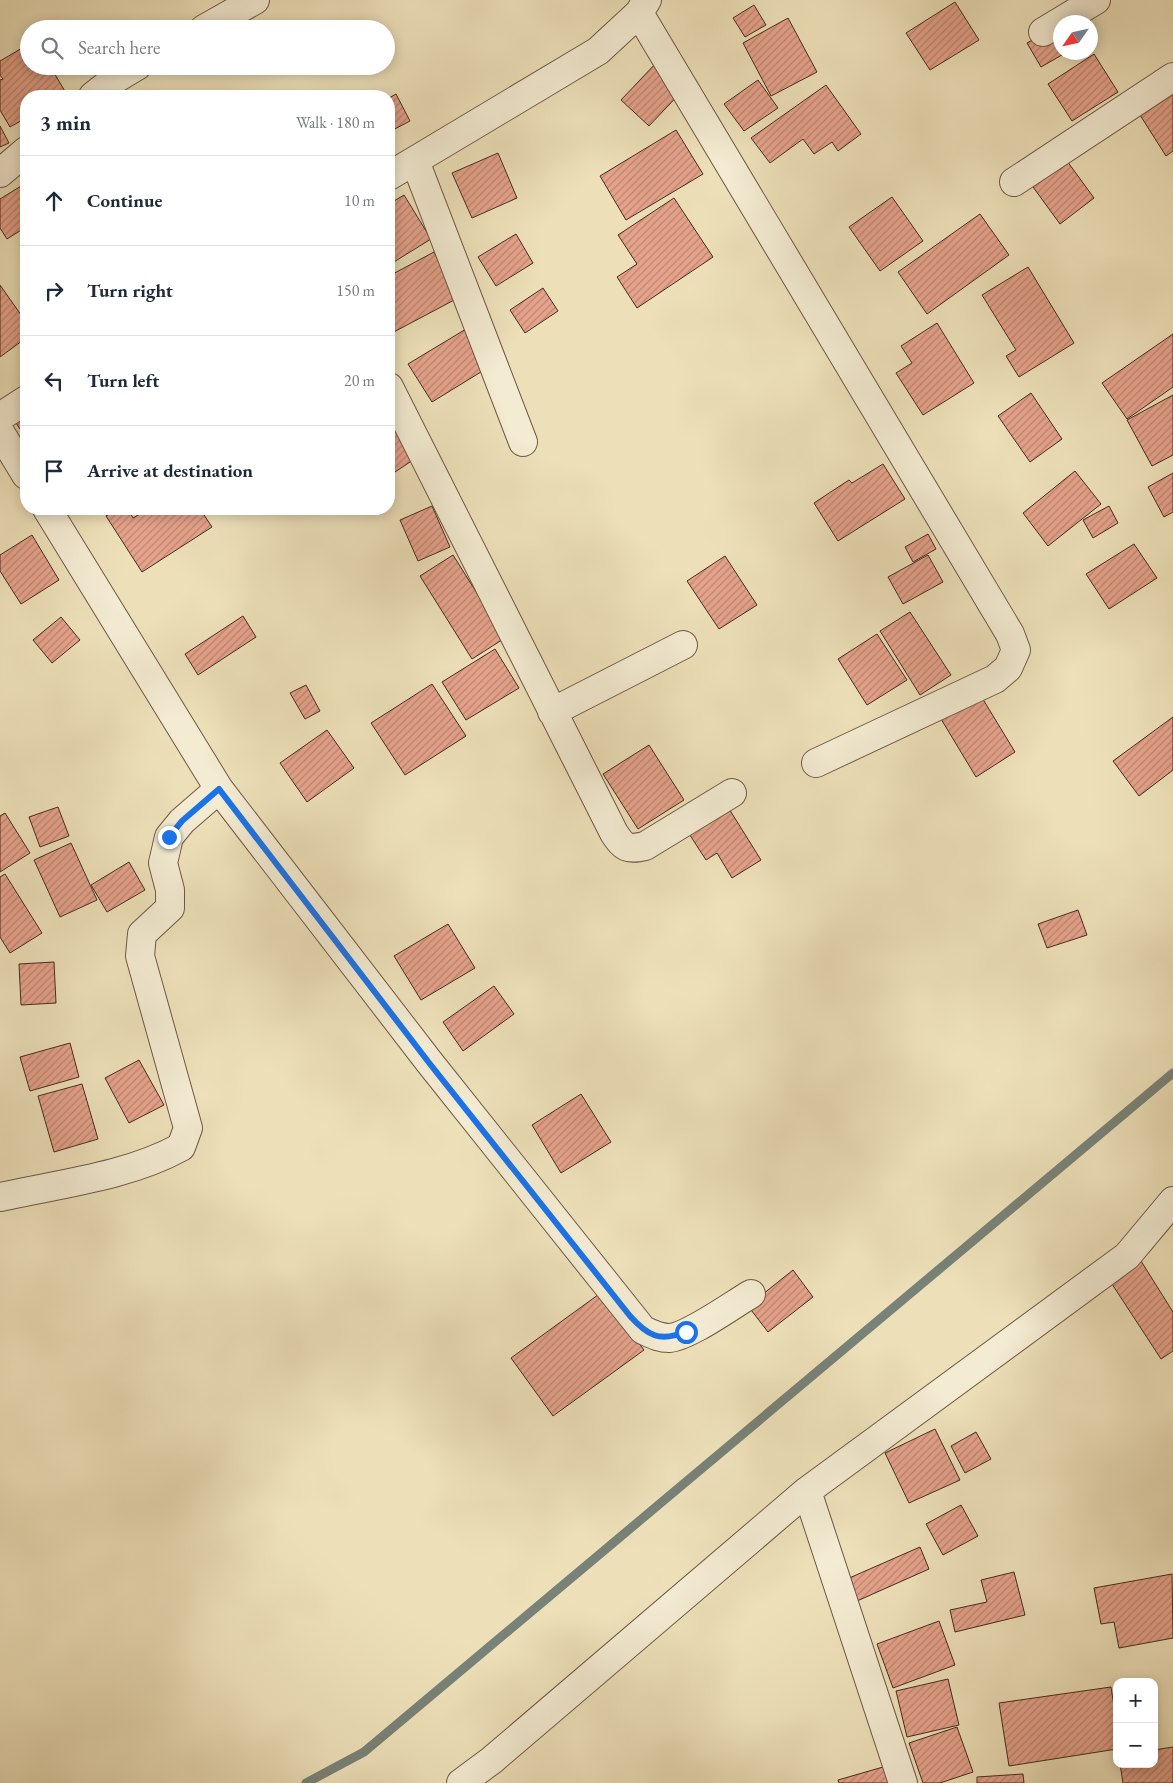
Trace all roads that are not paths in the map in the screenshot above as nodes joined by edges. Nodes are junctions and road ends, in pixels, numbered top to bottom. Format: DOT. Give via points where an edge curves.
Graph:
graph roads {
  1 [pos="255,0"];
  2 [pos="1096,0"];
  3 [pos="643,7"];
  4 [pos="220,20"];
  5 [pos="1043,32"];
  6 [pos="122,75"];
  7 [pos="1173,77"];
  8 [pos="101,90"];
  9 [pos="20,156"];
  10 [pos="415,161"];
  11 [pos="0,173"];
  12 [pos="395,173"];
  13 [pos="1014,182"];
  14 [pos="395,399"];
  15 [pos="20,404"];
  16 [pos="0,417"];
  17 [pos="0,432"];
  18 [pos="523,442"];
  19 [pos="20,465"];
  20 [pos="51,515"];
  21 [pos="683,645"];
  22 [pos="552,712"];
  23 [pos="816,764"];
  24 [pos="219,789"];
  25 [pos="732,793"];
  26 [pos="0,1197"];
  27 [pos="1173,1201"];
  28 [pos="750,1294"];
  29 [pos="807,1491"];
  30 [pos="461,1783"];
  31 [pos="903,1783"];
  1 -- 4 [label="street"];
  2 -- 5 [label="street"];
  3 -- 10 [label="street" via="598,51"];
  3 -- 23 [label="street" via="1010,634 1016,650 1008,668 995,679"];
  6 -- 8 [label="street"];
  7 -- 13 [label="street"];
  9 -- 11 [label="street"];
  10 -- 12 [label="street"];
  10 -- 18 [label="street"];
  14 -- 22 [label="street"];
  15 -- 16 [label="street"];
  17 -- 19 [label="street"];
  20 -- 24 [label="street"];
  21 -- 22 [label="street"];
  22 -- 25 [label="street" via="614,833 622,844 632,849 646,846"];
  24 -- 26 [label="street" via="182,821 169,837 163,863 170,890 170,908 142,934 141,942 140,956 188,1128 182,1147 163,1157 123,1169"];
  24 -- 28 [label="street" via="430,1064 643,1330 657,1337 670,1338"];
  27 -- 29 [label="street" via="1127,1256"];
  29 -- 30 [label="street"];
  29 -- 31 [label="street"];
}
